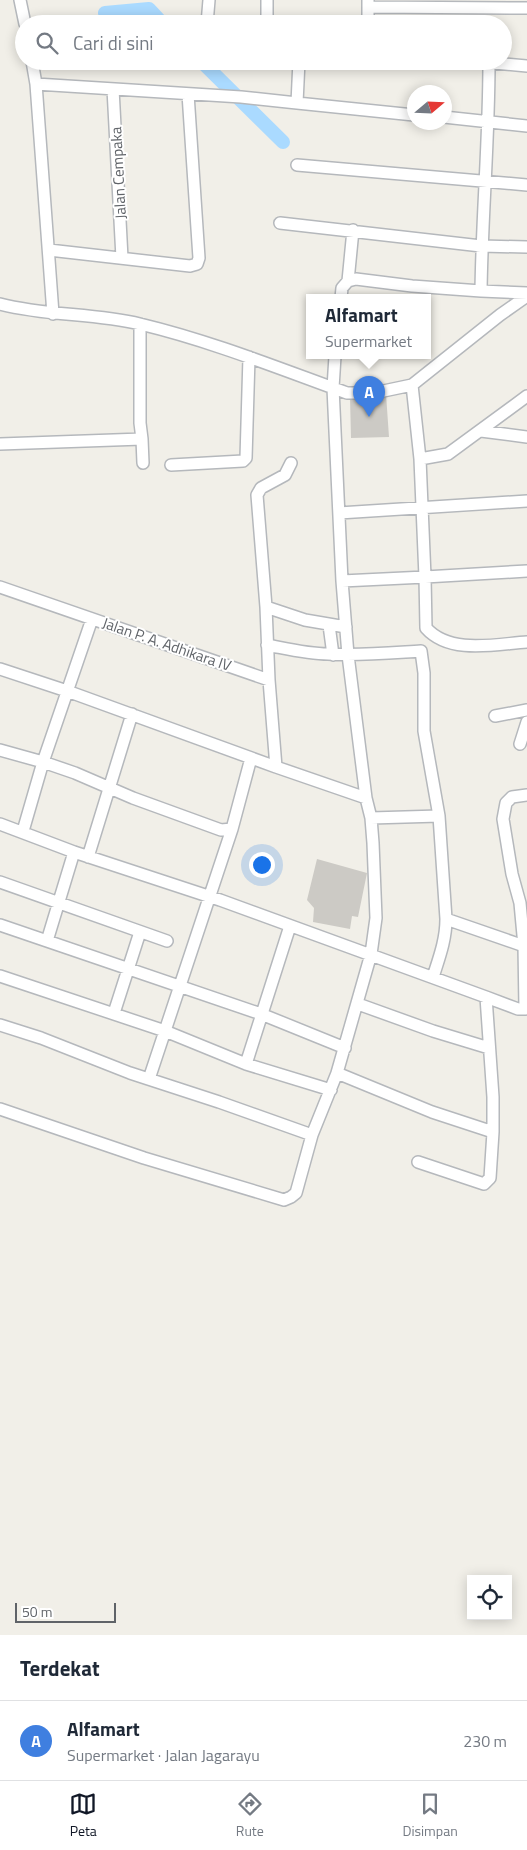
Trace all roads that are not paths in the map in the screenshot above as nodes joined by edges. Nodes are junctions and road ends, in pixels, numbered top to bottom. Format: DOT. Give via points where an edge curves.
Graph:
graph roads {
  1 [pos="20,0"];
  2 [pos="210,0"];
  3 [pos="267,0"];
  4 [pos="368,3"];
  5 [pos="423,4"];
  6 [pos="477,4"];
  7 [pos="527,5"];
  8 [pos="23,15"];
  9 [pos="208,15"];
  10 [pos="267,15"];
  11 [pos="512,65"];
  12 [pos="527,66"];
  13 [pos="34,70"];
  14 [pos="298,70"];
  15 [pos="489,70"];
  16 [pos="36,84"];
  17 [pos="113,89"];
  18 [pos="188,94"];
  19 [pos="296,103"];
  20 [pos="407,113"];
  21 [pos="452,119"];
  22 [pos="489,122"];
  23 [pos="527,126"];
  24 [pos="297,165"];
  25 [pos="484,181"];
  26 [pos="527,185"];
  27 [pos="280,223"];
  28 [pos="353,230"];
  29 [pos="481,246"];
  30 [pos="527,247"];
  31 [pos="49,250"];
  32 [pos="122,258"];
  33 [pos="348,281"];
  34 [pos="481,291"];
  35 [pos="341,294"];
  36 [pos="527,294"];
  37 [pos="0,304"];
  38 [pos="53,314"];
  39 [pos="140,324"];
  40 [pos="248,357"];
  41 [pos="335,359"];
  42 [pos="412,385"];
  43 [pos="333,388"];
  44 [pos="527,396"];
  45 [pos="481,431"];
  46 [pos="527,437"];
  47 [pos="142,439"];
  48 [pos="0,444"];
  49 [pos="420,459"];
  50 [pos="143,463"];
  51 [pos="291,463"];
  52 [pos="170,465"];
  53 [pos="527,501"];
  54 [pos="422,507"];
  55 [pos="339,513"];
  56 [pos="527,571"];
  57 [pos="425,577"];
  58 [pos="342,581"];
  59 [pos="0,587"];
  60 [pos="266,609"];
  61 [pos="92,618"];
  62 [pos="329,626"];
  63 [pos="346,628"];
  64 [pos="527,642"];
  65 [pos="267,643"];
  66 [pos="333,653"];
  67 [pos="348,655"];
  68 [pos="0,669"];
  69 [pos="270,680"];
  70 [pos="66,691"];
  71 [pos="527,710"];
  72 [pos="132,714"];
  73 [pos="495,716"];
  74 [pos="527,722"];
  75 [pos="520,744"];
  76 [pos="0,750"];
  77 [pos="251,758"];
  78 [pos="43,762"];
  79 [pos="276,767"];
  80 [pos="108,788"];
  81 [pos="527,795"];
  82 [pos="366,798"];
  83 [pos="439,816"];
  84 [pos="371,818"];
  85 [pos="0,824"];
  86 [pos="232,829"];
  87 [pos="23,831"];
  88 [pos="74,852"];
  89 [pos="88,857"];
  90 [pos="0,882"];
  91 [pos="210,896"];
  92 [pos="58,902"];
  93 [pos="446,920"];
  94 [pos="0,925"];
  95 [pos="290,926"];
  96 [pos="140,932"];
  97 [pos="47,941"];
  98 [pos="168,941"];
  99 [pos="524,946"];
  100 [pos="371,954"];
  101 [pos="129,968"];
  102 [pos="0,976"];
  103 [pos="433,977"];
  104 [pos="179,985"];
  105 [pos="486,997"];
  106 [pos="358,1004"];
  107 [pos="114,1014"];
  108 [pos="261,1014"];
  109 [pos="0,1025"];
  110 [pos="164,1031"];
  111 [pos="345,1048"];
  112 [pos="489,1048"];
  113 [pos="246,1064"];
  114 [pos="337,1073"];
  115 [pos="149,1080"];
  116 [pos="331,1090"];
  117 [pos="0,1109"];
  118 [pos="493,1132"];
  119 [pos="312,1135"];
  120 [pos="418,1162"];
  1 -- 8 [label="street"];
  2 -- 9 [label="street"];
  3 -- 10 [label="street"];
  4 -- 5 [label="street"];
  5 -- 6 [label="street"];
  6 -- 7 [label="street"];
  11 -- 12 [label="street"];
  13 -- 16 [label="street"];
  14 -- 19 [label="street"];
  15 -- 22 [label="street"];
  16 -- 17 [label="street"];
  16 -- 31 [label="street"];
  17 -- 18 [label="street"];
  17 -- 32 [label="street, Jalan Cempaka"];
  18 -- 19 [label="street"];
  18 -- 32 [label="street" via="198,264 190,266"];
  19 -- 20 [label="street"];
  21 -- 22 [label="street"];
  22 -- 23 [label="street"];
  22 -- 25 [label="street"];
  24 -- 25 [label="street"];
  25 -- 26 [label="street"];
  25 -- 29 [label="street"];
  27 -- 28 [label="street"];
  28 -- 29 [label="street"];
  28 -- 33 [label="street"];
  29 -- 30 [label="street"];
  29 -- 34 [label="street"];
  31 -- 32 [label="street"];
  31 -- 38 [label="street"];
  33 -- 34 [label="street" via="356,279"];
  33 -- 35 [label="street"];
  34 -- 36 [label="street"];
  36 -- 42 [label="street"];
  37 -- 38 [label="street"];
  38 -- 39 [label="street" via="112,318"];
  39 -- 40 [label="street" via="225,347"];
  39 -- 47 [label="street"];
  40 -- 43 [label="street"];
  40 -- 52 [label="street" via="246,458 243,461"];
  41 -- 43 [label="street"];
  42 -- 43 [label="street" via="367,394 346,393"];
  42 -- 49 [label="street"];
  43 -- 55 [label="street"];
  44 -- 45 [label="street"];
  45 -- 46 [label="street"];
  45 -- 49 [label="street" via="448,454"];
  47 -- 48 [label="street"];
  47 -- 50 [label="street"];
  49 -- 54 [label="street"];
  51 -- 60 [label="street" via="285,475 260,488 257,495"];
  53 -- 54 [label="street"];
  54 -- 55 [label="street"];
  54 -- 57 [label="street"];
  55 -- 58 [label="street"];
  56 -- 57 [label="street"];
  57 -- 58 [label="street"];
  57 -- 64 [label="street" via="426,628 431,633 451,644"];
  58 -- 63 [label="street"];
  59 -- 61 [label="street, Jalan P. A. Adhikara IV"];
  60 -- 62 [label="street"];
  60 -- 65 [label="street"];
  61 -- 69 [label="street, Jalan P. A. Adhikara IV"];
  61 -- 70 [label="street"];
  62 -- 63 [label="street"];
  62 -- 66 [label="street"];
  63 -- 67 [label="street"];
  65 -- 66 [label="street" via="305,652"];
  65 -- 69 [label="street"];
  66 -- 67 [label="street"];
  67 -- 82 [label="street"];
  67 -- 83 [label="street" via="421,651 424,731"];
  68 -- 70 [label="street"];
  69 -- 79 [label="street"];
  70 -- 72 [label="street"];
  70 -- 78 [label="street"];
  71 -- 73 [label="street"];
  72 -- 77 [label="street"];
  72 -- 80 [label="street"];
  74 -- 75 [label="street"];
  76 -- 78 [label="street"];
  77 -- 79 [label="street"];
  77 -- 86 [label="street"];
  78 -- 80 [label="street"];
  78 -- 87 [label="street"];
  79 -- 82 [label="street"];
  80 -- 86 [label="street" via="221,830"];
  80 -- 89 [label="street"];
  81 -- 99 [label="street" via="512,797 506,803 503,819 520,903"];
  82 -- 84 [label="street"];
  83 -- 84 [label="street"];
  83 -- 93 [label="street"];
  84 -- 100 [label="street" via="376,906"];
  85 -- 87 [label="street"];
  86 -- 91 [label="street"];
  87 -- 88 [label="street"];
  88 -- 89 [label="street"];
  88 -- 92 [label="street"];
  89 -- 91 [label="street"];
  90 -- 92 [label="street"];
  91 -- 95 [label="street"];
  91 -- 104 [label="street"];
  92 -- 96 [label="street"];
  92 -- 97 [label="street"];
  93 -- 99 [label="street"];
  93 -- 103 [label="street" via="446,933"];
  94 -- 97 [label="street"];
  95 -- 100 [label="street"];
  95 -- 108 [label="street"];
  96 -- 98 [label="street"];
  96 -- 101 [label="street"];
  97 -- 101 [label="street"];
  99 -- 105 [label="street" via="525,1009"];
  100 -- 103 [label="street"];
  100 -- 106 [label="street"];
  101 -- 104 [label="street"];
  101 -- 107 [label="street"];
  102 -- 107 [label="street"];
  103 -- 105 [label="street"];
  104 -- 108 [label="street"];
  104 -- 110 [label="street"];
  105 -- 112 [label="street"];
  106 -- 111 [label="street"];
  106 -- 112 [label="street"];
  107 -- 110 [label="street"];
  108 -- 111 [label="street"];
  108 -- 113 [label="street"];
  109 -- 115 [label="street"];
  110 -- 113 [label="street"];
  110 -- 115 [label="street"];
  111 -- 114 [label="street"];
  112 -- 118 [label="street"];
  113 -- 116 [label="street"];
  114 -- 116 [label="street"];
  114 -- 118 [label="street" via="432,1112"];
  115 -- 119 [label="street"];
  116 -- 119 [label="street"];
  117 -- 119 [label="street" via="144,1158 284,1200 296,1193"];
  118 -- 120 [label="street" via="490,1178 484,1184"];
}
